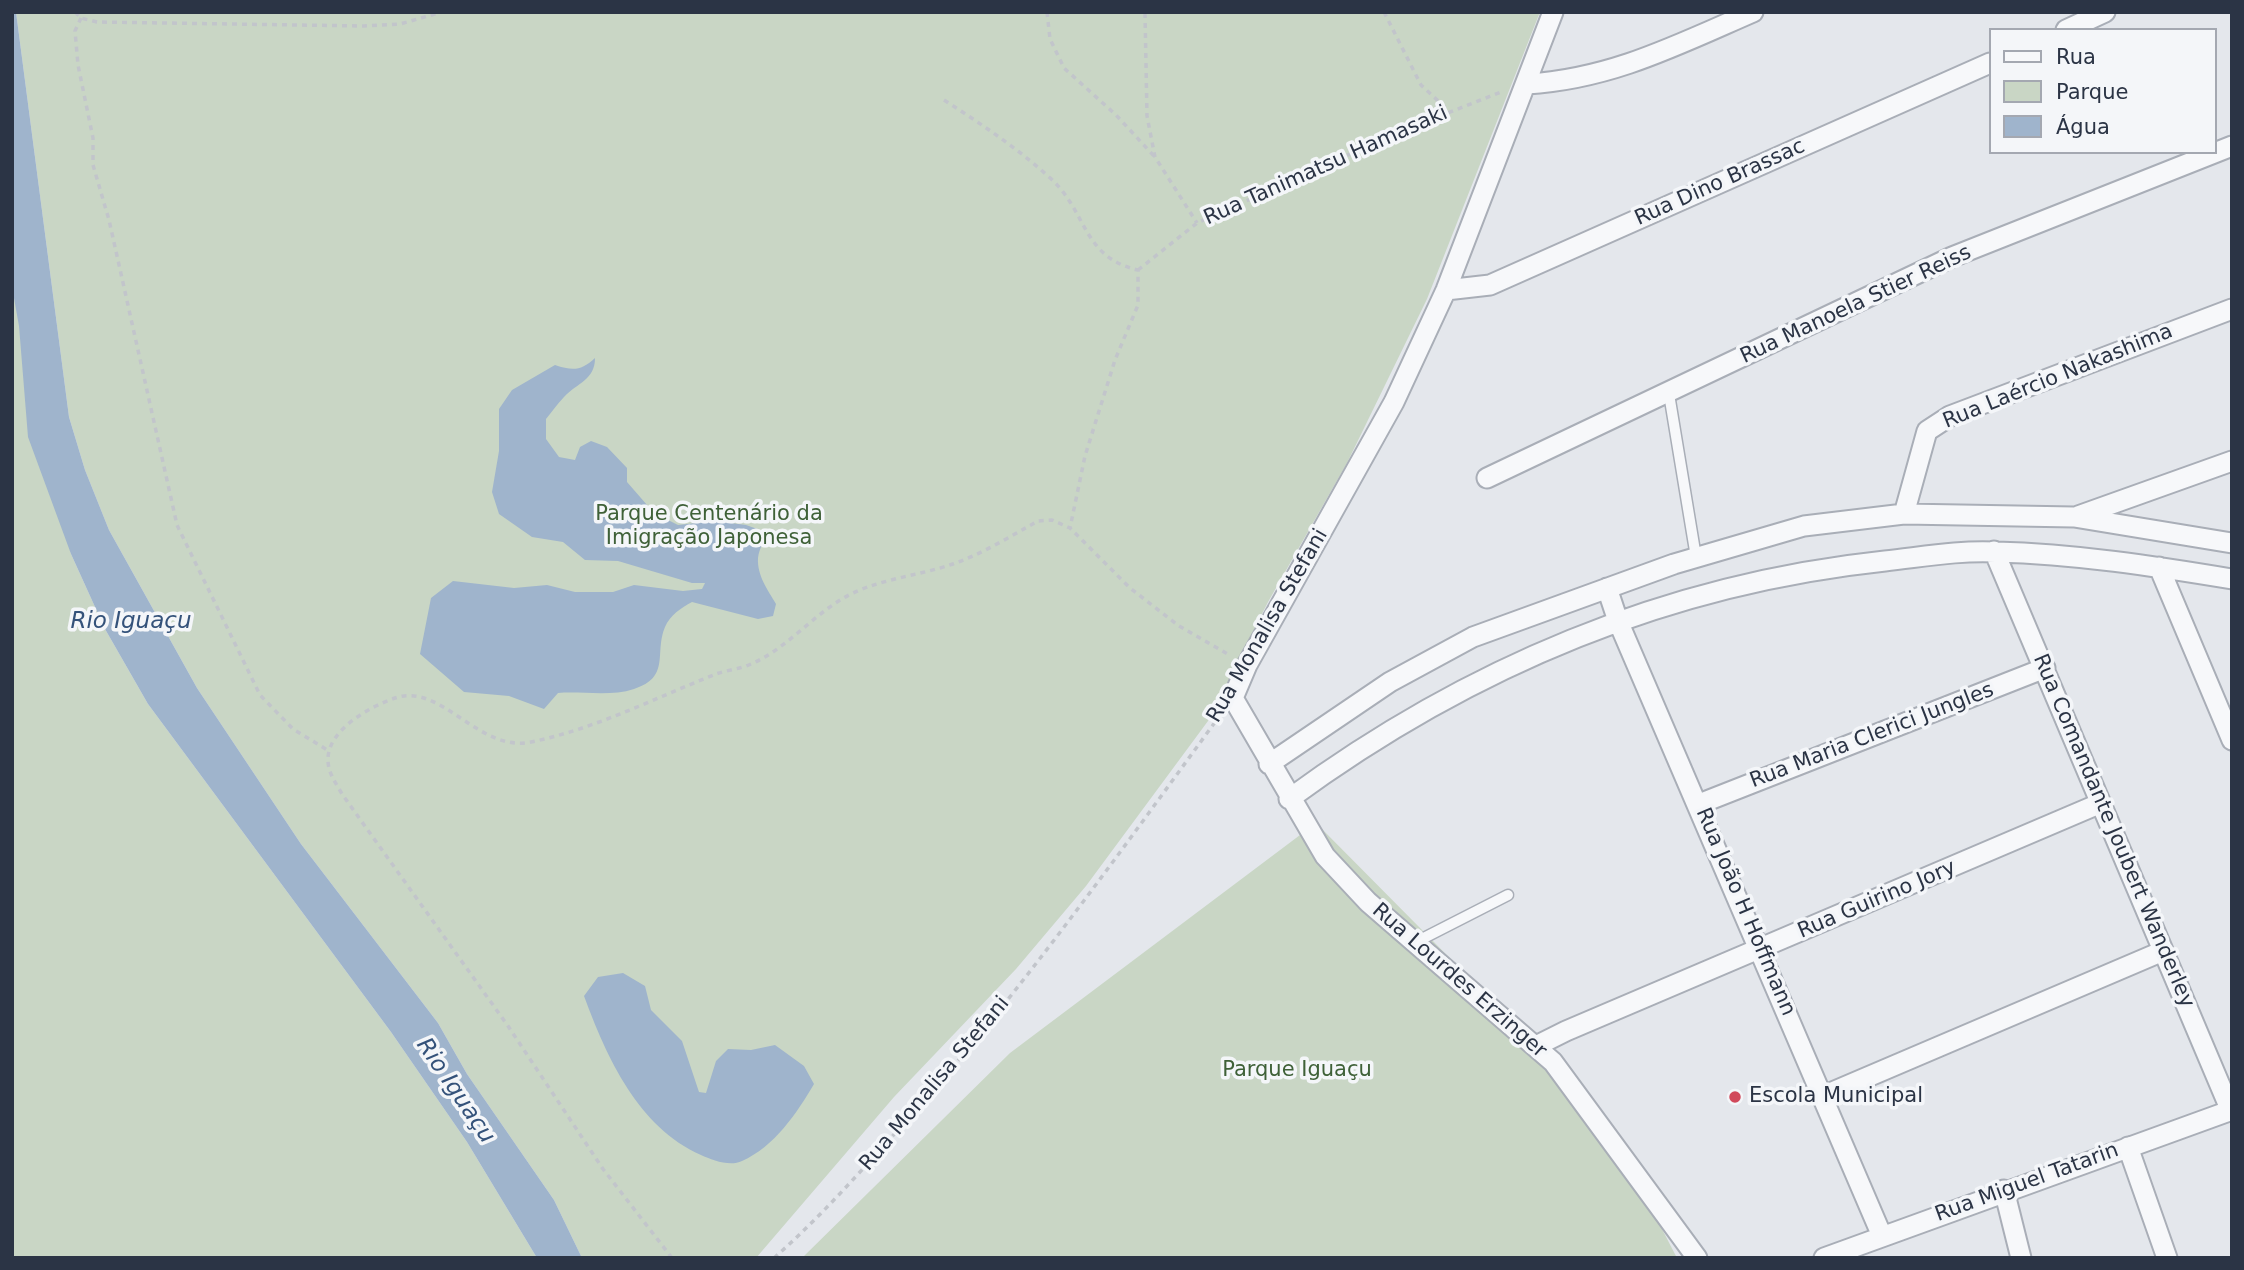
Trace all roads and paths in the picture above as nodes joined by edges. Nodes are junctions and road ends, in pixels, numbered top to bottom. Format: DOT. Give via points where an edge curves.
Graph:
graph roads {
  1 [pos="75,12"];
  2 [pos="442,12"];
  3 [pos="1047,12"];
  4 [pos="1384,12"];
  5 [pos="1553,12"];
  6 [pos="1753,12"];
  7 [pos="2105,12"];
  8 [pos="1145,13"];
  9 [pos="81,18"];
  10 [pos="2070,28"];
  11 [pos="1988,64"];
  12 [pos="1527,84"];
  13 [pos="944,100"];
  14 [pos="1449,111"];
  15 [pos="2212,154"];
  16 [pos="1155,157"];
  17 [pos="1197,223"];
  18 [pos="1138,270"];
  19 [pos="1446,290"];
  20 [pos="2232,309"];
  21 [pos="1669,394"];
  22 [pos="2232,461"];
  23 [pos="1487,478"];
  24 [pos="1905,514"];
  25 [pos="2074,517"];
  26 [pos="1070,528"];
  27 [pos="2232,543"];
  28 [pos="1994,551"];
  29 [pos="1696,557"];
  30 [pos="2159,567"];
  31 [pos="2232,579"];
  32 [pos="1607,588"];
  33 [pos="1618,621"];
  34 [pos="1247,665"];
  35 [pos="2045,668"];
  36 [pos="1233,698"];
  37 [pos="2232,740"];
  38 [pos="329,751"];
  39 [pos="1269,764"];
  40 [pos="1289,799"];
  41 [pos="2101,803"];
  42 [pos="1699,804"];
  43 [pos="1508,895"];
  44 [pos="1413,943"];
  45 [pos="1761,950"];
  46 [pos="2163,951"];
  47 [pos="1536,1046"];
  48 [pos="1823,1096"];
  49 [pos="2231,1111"];
  50 [pos="2127,1147"];
  51 [pos="2004,1190"];
  52 [pos="1882,1236"];
  53 [pos="672,1258"];
  54 [pos="774,1258"];
  55 [pos="1697,1258"];
  56 [pos="1824,1258"];
  57 [pos="2021,1258"];
  58 [pos="2166,1258"];
  1 -- 9 [label="path"];
  2 -- 9 [label="path" via="400,24 363,26 97,22"];
  3 -- 16 [label="path" via="1050,39 1064,68"];
  4 -- 14 [label="path" via="1421,85"];
  5 -- 12 [label="street, Rua Monalisa Stefani"];
  6 -- 12 [label="street" via="1630,66 1568,82"];
  7 -- 10 [label="street"];
  8 -- 16 [label="path" via="1147,116"];
  9 -- 38 [label="path" via="75,31 93,138 93,165 177,525 260,695 293,729"];
  11 -- 19 [label="street, Rua Dino Brassac" via="1490,285"];
  12 -- 14 [label="path, Rua Tanimatsu Hamasaki"];
  12 -- 19 [label="street, Rua Monalisa Stefani"];
  13 -- 18 [label="path" via="996,133 1052,179 1081,218 1096,249 1117,265"];
  14 -- 17 [label="path, Rua Tanimatsu Hamasaki"];
  15 -- 21 [label="street, Rua Manoela Stier Reiss" via="1952,257"];
  16 -- 17 [label="path"];
  17 -- 18 [label="path, Rua Tanimatsu Hamasaki"];
  18 -- 26 [label="path" via="1138,306 1084,456"];
  19 -- 34 [label="street, Rua Monalisa Stefani" via="1394,402"];
  20 -- 24 [label="street, Rua Laércio Nakashima" via="1942,421 1927,431"];
  21 -- 23 [label="street, Rua Manoela Stier Reiss"];
  21 -- 29 [label="lane"];
  22 -- 25 [label="street"];
  24 -- 25 [label="street"];
  24 -- 29 [label="street" via="1804,526"];
  25 -- 27 [label="street"];
  26 -- 34 [label="path" via="1140,596 1179,626"];
  26 -- 38 [label="path" via="1052,520 1038,521 956,563 866,588 842,599 751,665 718,673 561,735 527,743 505,742 479,732 436,703 411,695 365,711 336,737"];
  28 -- 30 [label="street"];
  28 -- 33 [label="street" via="1778,575"];
  28 -- 35 [label="street, Rua Comandante Joubert Wanderley"];
  29 -- 32 [label="street"];
  30 -- 31 [label="street"];
  30 -- 37 [label="street"];
  32 -- 33 [label="street, Rua João H Hoffmann"];
  32 -- 39 [label="street" via="1473,637 1390,682"];
  33 -- 40 [label="street" via="1466,686"];
  33 -- 42 [label="street, Rua João H Hoffmann"];
  34 -- 36 [label="street, Rua Monalisa Stefani"];
  35 -- 41 [label="street, Rua Comandante Joubert Wanderley"];
  35 -- 42 [label="street, Rua Maria Clerici Jungles"];
  36 -- 39 [label="street, Rua Lourdes Erzinger"];
  36 -- 54 [label="path, Rua Monalisa Stefani" via="951,1072 813,1224"];
  38 -- 53 [label="path" via="331,775 342,794 508,1026 603,1169"];
  39 -- 40 [label="street, Rua Lourdes Erzinger"];
  40 -- 44 [label="street, Rua Lourdes Erzinger" via="1325,856"];
  41 -- 45 [label="street, Rua Guirino Jory"];
  41 -- 46 [label="street, Rua Comandante Joubert Wanderley"];
  42 -- 45 [label="street, Rua João H Hoffmann"];
  43 -- 44 [label="lane"];
  44 -- 47 [label="street, Rua Lourdes Erzinger"];
  45 -- 47 [label="street, Rua Guirino Jory"];
  45 -- 48 [label="street, Rua João H Hoffmann"];
  46 -- 48 [label="street"];
  46 -- 49 [label="street, Rua Comandante Joubert Wanderley"];
  47 -- 55 [label="street, Rua Lourdes Erzinger" via="1553,1062"];
  48 -- 52 [label="street, Rua João H Hoffmann"];
  49 -- 50 [label="street, Rua Miguel Tatarin"];
  50 -- 51 [label="street, Rua Miguel Tatarin"];
  50 -- 58 [label="street"];
  51 -- 52 [label="street, Rua Miguel Tatarin"];
  51 -- 57 [label="street"];
  52 -- 56 [label="street, Rua Miguel Tatarin"];
}
